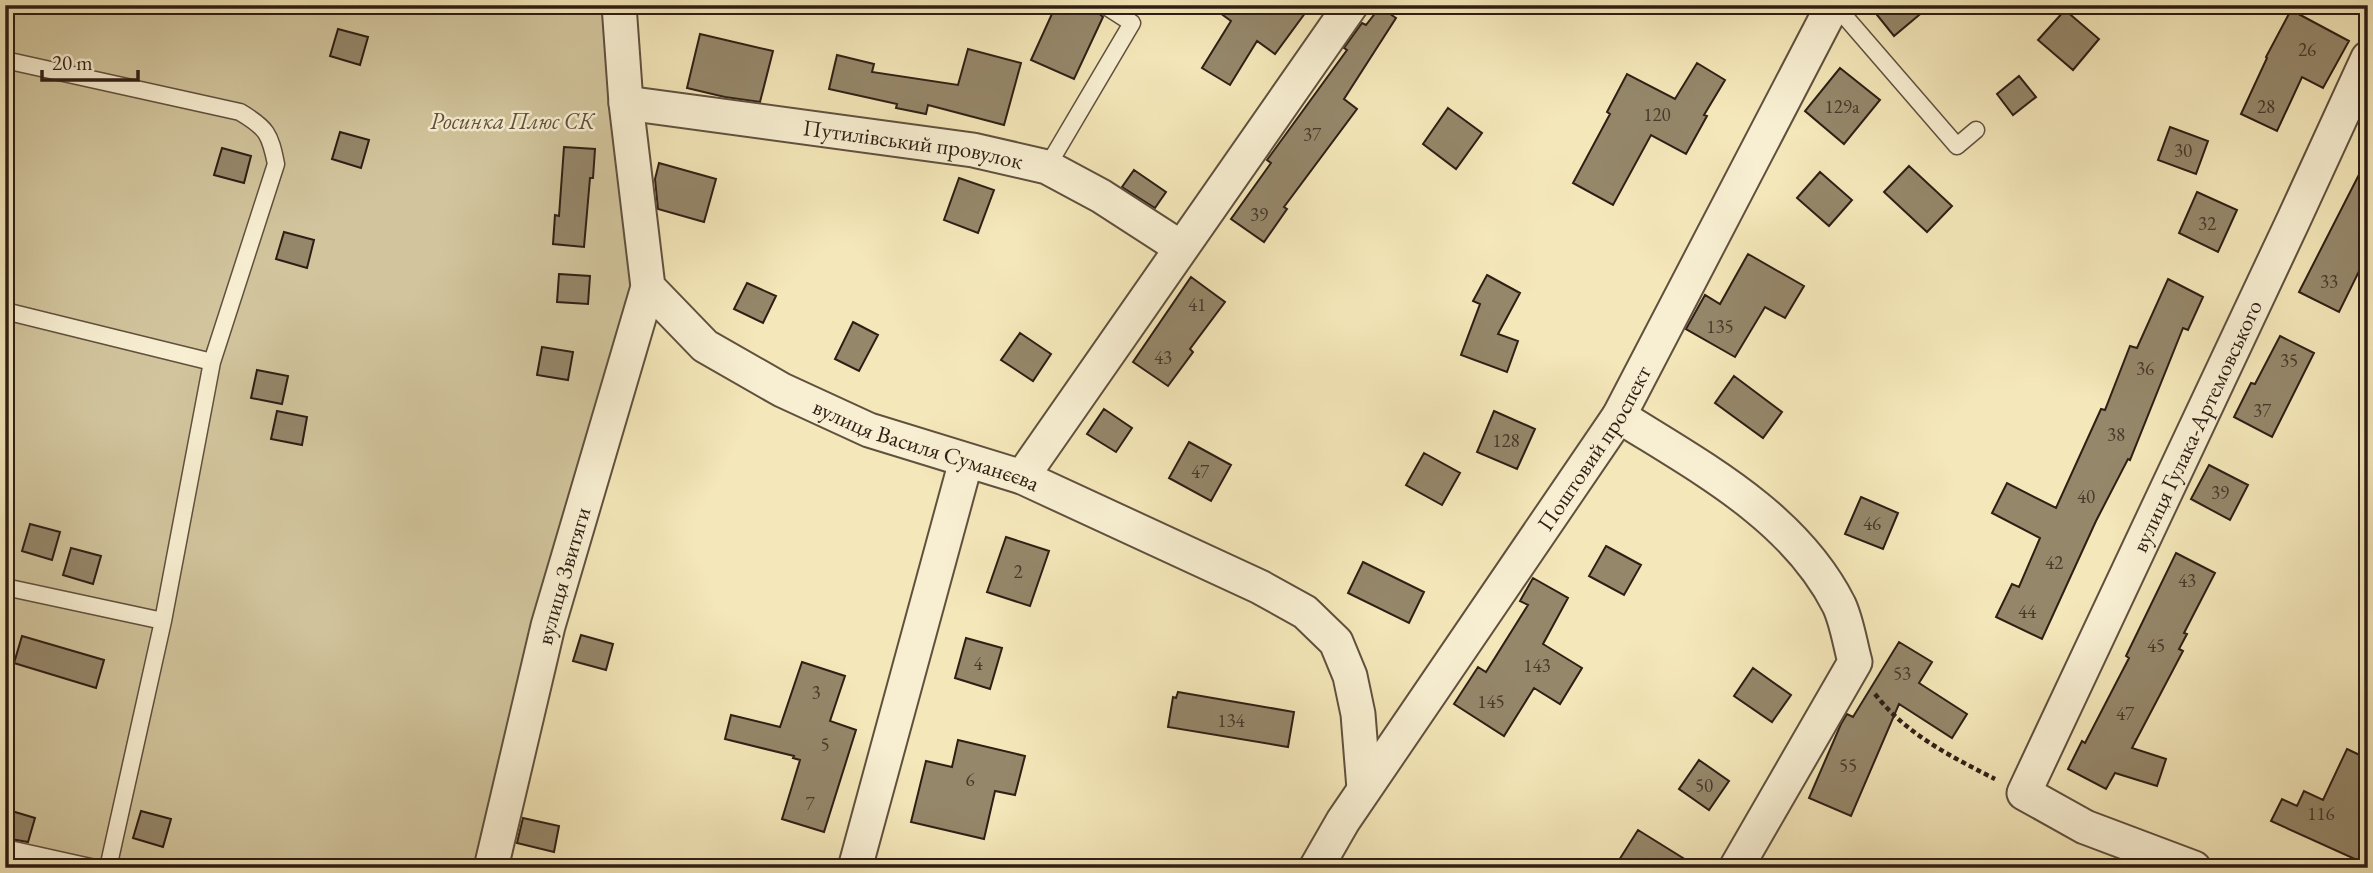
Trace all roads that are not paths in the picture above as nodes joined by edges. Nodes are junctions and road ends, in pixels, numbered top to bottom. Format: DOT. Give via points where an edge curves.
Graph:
graph roads {
  1 [pos="619,5"];
  2 [pos="1104,5"];
  3 [pos="1351,5"];
  4 [pos="1834,5"];
  5 [pos="2368,58"];
  6 [pos="5,60"];
  7 [pos="626,103"];
  8 [pos="1976,130"];
  9 [pos="1047,167"];
  10 [pos="1180,247"];
  11 [pos="648,287"];
  12 [pos="5,311"];
  13 [pos="212,362"];
  14 [pos="1619,415"];
  15 [pos="966,461"];
  16 [pos="1022,477"];
  17 [pos="5,587"];
  18 [pos="163,621"];
  19 [pos="1364,789"];
  20 [pos="5,848"];
  21 [pos="95,868"];
  22 [pos="108,868"];
  23 [pos="491,868"];
  24 [pos="855,868"];
  25 [pos="1316,868"];
  26 [pos="1736,868"];
  27 [pos="2194,868"];
  1 -- 7 [label="street"];
  2 -- 9 [label="lane" via="1132,23"];
  3 -- 10 [label="street"];
  4 -- 8 [label="lane" via="1957,146"];
  4 -- 14 [label="street, Поштовий проспект"];
  5 -- 27 [label="street, вулиця Гулака-Артемовського" via="2024,793 2085,827"];
  6 -- 13 [label="lane" via="240,112 271,137 276,164"];
  7 -- 9 [label="street, Путилівський провулок" via="972,150"];
  7 -- 11 [label="street"];
  9 -- 10 [label="street, Путилівський провулок"];
  10 -- 16 [label="street"];
  11 -- 15 [label="street, вулиця Василя Суманєєва" via="705,346 782,390 869,430"];
  11 -- 23 [label="street, вулиця Звитяги" via="548,626"];
  12 -- 13 [label="lane"];
  13 -- 18 [label="lane"];
  14 -- 19 [label="street, Поштовий проспект"];
  14 -- 26 [label="street" via="1720,480 1786,532 1821,573 1840,608 1855,662"];
  15 -- 16 [label="street, вулиця Василя Суманєєва"];
  15 -- 24 [label="street"];
  16 -- 19 [label="street, вулиця Василя Суманєєва" via="1305,612 1336,642 1350,676"];
  17 -- 18 [label="lane"];
  18 -- 22 [label="lane"];
  19 -- 25 [label="street, Поштовий проспект"];
  20 -- 21 [label="lane"];
}
